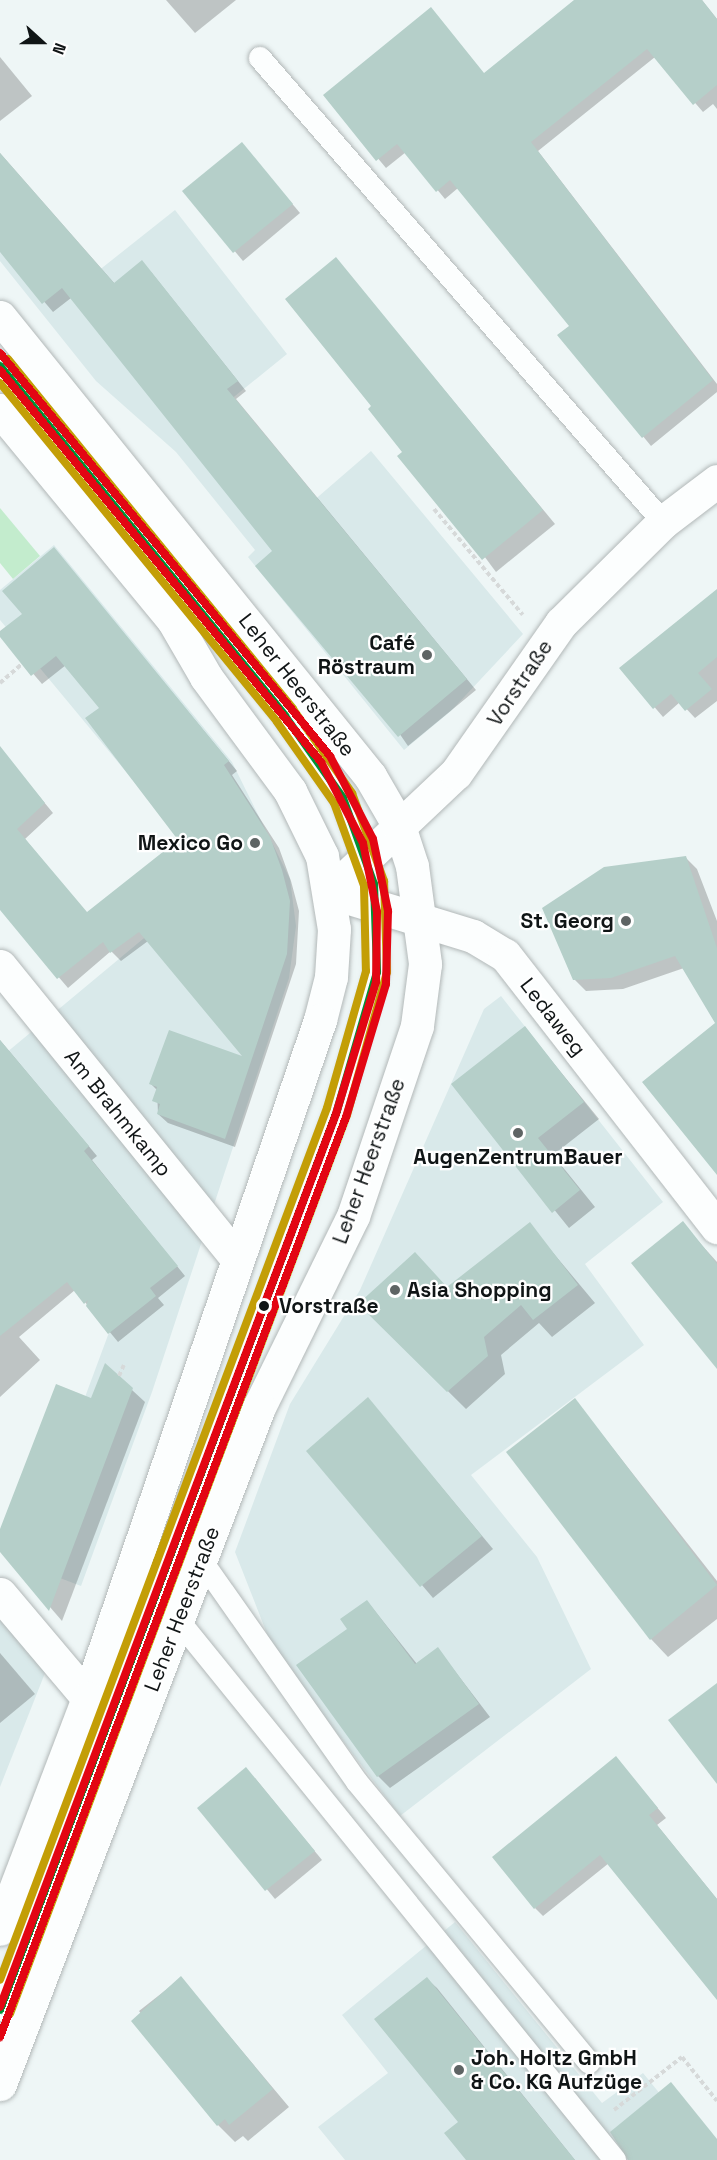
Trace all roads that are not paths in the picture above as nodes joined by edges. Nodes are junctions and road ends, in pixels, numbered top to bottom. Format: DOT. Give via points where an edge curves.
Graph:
graph roads {
  1 [pos="260,58"];
  2 [pos="0,317"];
  3 [pos="0,366"];
  4 [pos="0,410"];
  5 [pos="717,481"];
  6 [pos="663,522"];
  7 [pos="399,826"];
  8 [pos="367,857"];
  9 [pos="330,892"];
  10 [pos="376,907"];
  11 [pos="422,920"];
  12 [pos="0,966"];
  13 [pos="717,1227"];
  14 [pos="237,1259"];
  15 [pos="201,1560"];
  16 [pos="0,1594"];
  17 [pos="178,1620"];
  18 [pos="88,1698"];
  19 [pos="0,1929"];
  20 [pos="0,2010"];
  21 [pos="589,2062"];
  22 [pos="0,2084"];
  23 [pos="615,2160"];
  1 -- 6 [label="lane"];
  2 -- 7 [label="main road, Leher Heerstraße" via="370,776"];
  3 -- 8 [label="lane" via="322,764 343,798"];
  4 -- 9 [label="main road" via="173,620 206,677 290,791 322,856"];
  5 -- 6 [label="main road, Vorstraße"];
  6 -- 7 [label="main road, Vorstraße" via="547,643 456,773"];
  7 -- 8 [label="main road, Vorstraße"];
  7 -- 11 [label="main road, Leher Heerstraße"];
  8 -- 9 [label="main road, Vorstraße"];
  8 -- 10 [label="lane"];
  9 -- 10 [label="main road, Ledaweg"];
  9 -- 14 [label="main road" via="331,977"];
  10 -- 11 [label="main road, Ledaweg"];
  10 -- 20 [label="lane" via="375,983 338,1111"];
  11 -- 13 [label="main road, Ledaweg" via="473,936 505,955"];
  11 -- 15 [label="main road, Leher Heerstraße" via="425,989 417,1026 353,1216 260,1407"];
  12 -- 14 [label="main road, Am Brahmkamp"];
  14 -- 18 [label="main road"];
  15 -- 17 [label="main road, Leher Heerstraße"];
  15 -- 21 [label="lane" via="357,1782"];
  16 -- 18 [label="main road"];
  17 -- 22 [label="main road, Leher Heerstraße"];
  17 -- 23 [label="lane"];
  18 -- 19 [label="main road"];
}
